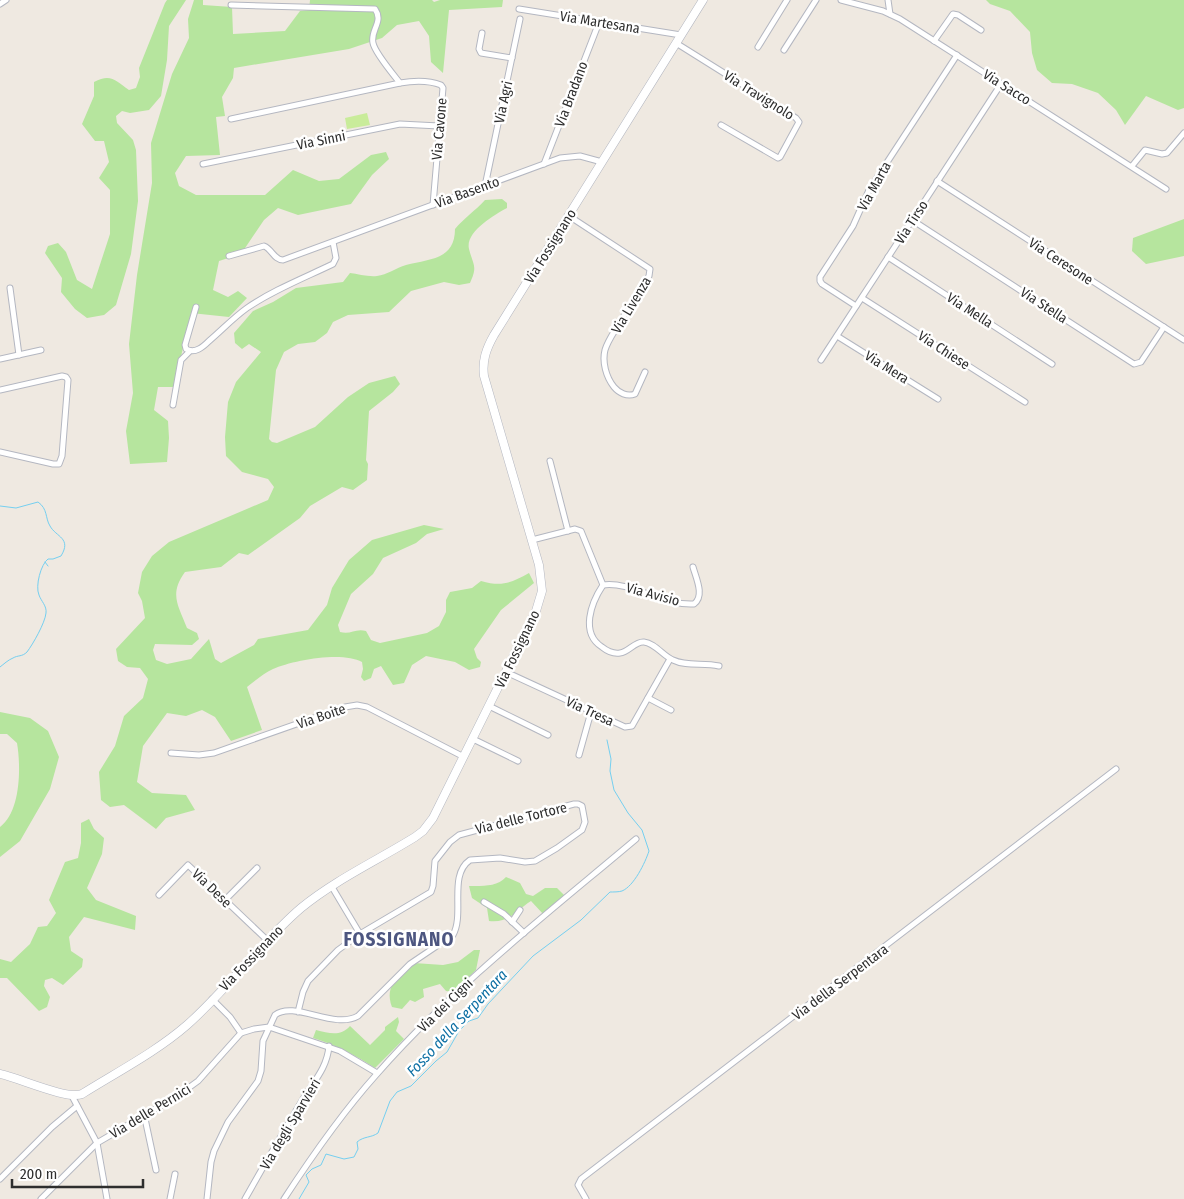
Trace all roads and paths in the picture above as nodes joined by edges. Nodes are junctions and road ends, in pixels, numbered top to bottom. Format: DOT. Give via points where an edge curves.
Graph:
graph roads {
  1 [pos="6,0"];
  2 [pos="703,0"];
  3 [pos="787,0"];
  4 [pos="816,0"];
  5 [pos="841,0"];
  6 [pos="888,0"];
  7 [pos="247,3"];
  8 [pos="0,4"];
  9 [pos="231,5"];
  10 [pos="519,9"];
  11 [pos="890,14"];
  12 [pos="520,19"];
  13 [pos="598,25"];
  14 [pos="981,30"];
  15 [pos="482,33"];
  16 [pos="681,35"];
  17 [pos="934,41"];
  18 [pos="676,43"];
  19 [pos="758,47"];
  20 [pos="784,50"];
  21 [pos="957,55"];
  22 [pos="512,58"];
  23 [pos="400,84"];
  24 [pos="1001,84"];
  25 [pos="231,119"];
  26 [pos="721,125"];
  27 [pos="439,126"];
  28 [pos="1184,133"];
  29 [pos="602,162"];
  30 [pos="203,164"];
  31 [pos="544,164"];
  32 [pos="1132,166"];
  33 [pos="937,181"];
  34 [pos="485,186"];
  35 [pos="1166,189"];
  36 [pos="433,205"];
  37 [pos="568,216"];
  38 [pos="912,220"];
  39 [pos="333,242"];
  40 [pos="229,256"];
  41 [pos="888,256"];
  42 [pos="10,288"];
  43 [pos="862,298"];
  44 [pos="856,306"];
  45 [pos="196,307"];
  46 [pos="1164,327"];
  47 [pos="837,336"];
  48 [pos="1184,340"];
  49 [pos="41,350"];
  50 [pos="190,351"];
  51 [pos="19,355"];
  52 [pos="0,359"];
  53 [pos="821,360"];
  54 [pos="1052,364"];
  55 [pos="645,372"];
  56 [pos="0,390"];
  57 [pos="938,399"];
  58 [pos="1025,402"];
  59 [pos="173,405"];
  60 [pos="0,452"];
  61 [pos="550,461"];
  62 [pos="568,531"];
  63 [pos="532,540"];
  64 [pos="693,567"];
  65 [pos="603,585"];
  66 [pos="670,659"];
  67 [pos="719,666"];
  68 [pos="506,672"];
  69 [pos="648,698"];
  70 [pos="489,706"];
  71 [pos="672,710"];
  72 [pos="591,712"];
  73 [pos="548,735"];
  74 [pos="473,739"];
  75 [pos="170,753"];
  76 [pos="579,755"];
  77 [pos="464,757"];
  78 [pos="518,761"];
  79 [pos="1116,769"];
  80 [pos="636,839"];
  81 [pos="257,868"];
  82 [pos="332,886"];
  83 [pos="159,896"];
  84 [pos="225,900"];
  85 [pos="484,902"];
  86 [pos="520,910"];
  87 [pos="512,922"];
  88 [pos="524,933"];
  89 [pos="360,934"];
  90 [pos="267,940"];
  91 [pos="212,999"];
  92 [pos="298,1012"];
  93 [pos="269,1027"];
  94 [pos="241,1033"];
  95 [pos="329,1046"];
  96 [pos="377,1073"];
  97 [pos="0,1074"];
  98 [pos="72,1096"];
  99 [pos="77,1106"];
  100 [pos="144,1114"];
  101 [pos="97,1143"];
  102 [pos="156,1170"];
  103 [pos="175,1174"];
  104 [pos="0,1179"];
  105 [pos="41,1199"];
  106 [pos="107,1199"];
  107 [pos="170,1199"];
  108 [pos="207,1199"];
  109 [pos="245,1199"];
  110 [pos="284,1199"];
  111 [pos="586,1199"];
  1 -- 8 [label="street"];
  2 -- 16 [label="street, Via Fossignano"];
  3 -- 19 [label="street"];
  4 -- 20 [label="street"];
  5 -- 11 [label="street, Via Sacco"];
  6 -- 11 [label="street"];
  7 -- 9 [label="street"];
  7 -- 23 [label="street" via="352,10 374,8 379,20 373,45"];
  10 -- 16 [label="street, Via Martesana"];
  11 -- 17 [label="street, Via Sacco"];
  12 -- 22 [label="street, Via Agri"];
  13 -- 31 [label="street, Via Bradano"];
  14 -- 17 [label="street" via="953,14"];
  15 -- 22 [label="street" via="481,53"];
  16 -- 18 [label="street, Via Fossignano"];
  17 -- 21 [label="street, Via Sacco"];
  18 -- 26 [label="street, Via Travignolo" via="798,122 778,158"];
  18 -- 29 [label="street, Via Fossignano"];
  21 -- 24 [label="street, Via Sacco"];
  21 -- 44 [label="street, Via Marta" via="867,192 851,229 820,277 822,284"];
  22 -- 34 [label="street, Via Agri"];
  23 -- 25 [label="street"];
  23 -- 27 [label="street, Via Cavone" via="419,82 442,86"];
  24 -- 32 [label="street, Via Sacco"];
  24 -- 33 [label="street, Via Tirso"];
  27 -- 30 [label="street, Via Sinni" via="400,124"];
  27 -- 36 [label="street, Via Cavone"];
  28 -- 32 [label="street" via="1167,153 1144,150"];
  29 -- 31 [label="street, Via Basento" via="574,156"];
  29 -- 37 [label="street, Via Fossignano"];
  31 -- 34 [label="street, Via Basento"];
  32 -- 35 [label="street, Via Sacco"];
  33 -- 38 [label="street, Via Tirso"];
  33 -- 46 [label="street, Via Ceresone"];
  34 -- 36 [label="street, Via Basento"];
  36 -- 39 [label="street, Via Basento"];
  37 -- 55 [label="street, Via Livenza" via="650,269 649,276 608,342 604,356 610,380 623,393 634,394"];
  37 -- 63 [label="street, Via Fossignano" via="492,340 483,363"];
  38 -- 41 [label="street, Via Tirso"];
  38 -- 46 [label="street, Via Stella" via="1134,364 1142,361"];
  39 -- 40 [label="street, Via Basento" via="281,260 264,246"];
  39 -- 50 [label="street" via="336,258 333,264 254,304 205,346"];
  41 -- 43 [label="street, Via Tirso"];
  41 -- 54 [label="street, Via Mella"];
  42 -- 51 [label="street"];
  43 -- 44 [label="street, Via Tirso"];
  43 -- 58 [label="street, Via Chiese"];
  44 -- 47 [label="street, Via Tirso"];
  45 -- 50 [label="street" via="185,345"];
  46 -- 48 [label="street, Via Ceresone"];
  47 -- 53 [label="street, Via Tirso"];
  47 -- 57 [label="street, Via Mera"];
  49 -- 51 [label="street"];
  50 -- 59 [label="street" via="181,360"];
  51 -- 52 [label="street"];
  56 -- 60 [label="street" via="62,376 68,380 59,464"];
  61 -- 62 [label="street"];
  62 -- 63 [label="street"];
  62 -- 65 [label="street" via="577,528 582,531"];
  63 -- 68 [label="street, Via Fossignano" via="542,594"];
  64 -- 65 [label="street, Via Avisio" via="699,593 694,604 654,597 618,585"];
  65 -- 66 [label="street" via="591,610 589,628 595,641 606,650 619,653 645,642"];
  66 -- 67 [label="street" via="684,664"];
  66 -- 69 [label="street, Via Tresa"];
  68 -- 70 [label="street, Via Fossignano"];
  68 -- 72 [label="street, Via Tresa"];
  69 -- 71 [label="street"];
  69 -- 72 [label="street, Via Tresa" via="629,728"];
  70 -- 73 [label="street"];
  70 -- 74 [label="street, Via Fossignano"];
  72 -- 76 [label="street"];
  74 -- 77 [label="street, Via Fossignano"];
  74 -- 78 [label="street"];
  75 -- 77 [label="street, Via Boite" via="211,754 358,705"];
  77 -- 82 [label="street, Via Fossignano" via="437,812 422,832"];
  79 -- 111 [label="street, Via della Serpentara" via="581,1179 579,1186"];
  80 -- 88 [label="street, Via dei Cigni"];
  81 -- 84 [label="street"];
  82 -- 89 [label="street"];
  82 -- 90 [label="street, Via Fossignano"];
  83 -- 84 [label="street, Via Dese" via="188,865"];
  84 -- 90 [label="street, Via Dese"];
  85 -- 87 [label="street"];
  86 -- 87 [label="street"];
  87 -- 88 [label="street"];
  88 -- 96 [label="street, Via dei Cigni" via="449,1000"];
  89 -- 92 [label="street" via="340,948 309,980"];
  89 -- 92 [label="street, Via delle Tortore" via="430,893 435,861 459,835 576,804 582,806 585,822 582,830 536,860 525,862 494,858 466,863 459,878 457,921 453,935 410,964 358,1016 341,1020"];
  90 -- 91 [label="street, Via Fossignano"];
  91 -- 94 [label="street"];
  91 -- 98 [label="street, Via Fossignano" via="166,1041 82,1094"];
  92 -- 93 [label="street, Via delle Tortore" via="279,1012"];
  93 -- 94 [label="street"];
  93 -- 95 [label="street"];
  93 -- 108 [label="street" via="262,1042 258,1081 228,1122 214,1151"];
  94 -- 100 [label="street, Via delle Pernici" via="198,1082"];
  95 -- 96 [label="street"];
  95 -- 109 [label="street, Via degli Sparvieri" via="322,1071"];
  96 -- 110 [label="street, Via dei Cigni" via="315,1152"];
  97 -- 98 [label="street"];
  98 -- 99 [label="street"];
  99 -- 101 [label="street"];
  99 -- 104 [label="street"];
  100 -- 101 [label="street, Via delle Pernici"];
  100 -- 102 [label="street"];
  101 -- 105 [label="street, Via delle Pernici"];
  101 -- 106 [label="street"];
  103 -- 107 [label="street"];
}
